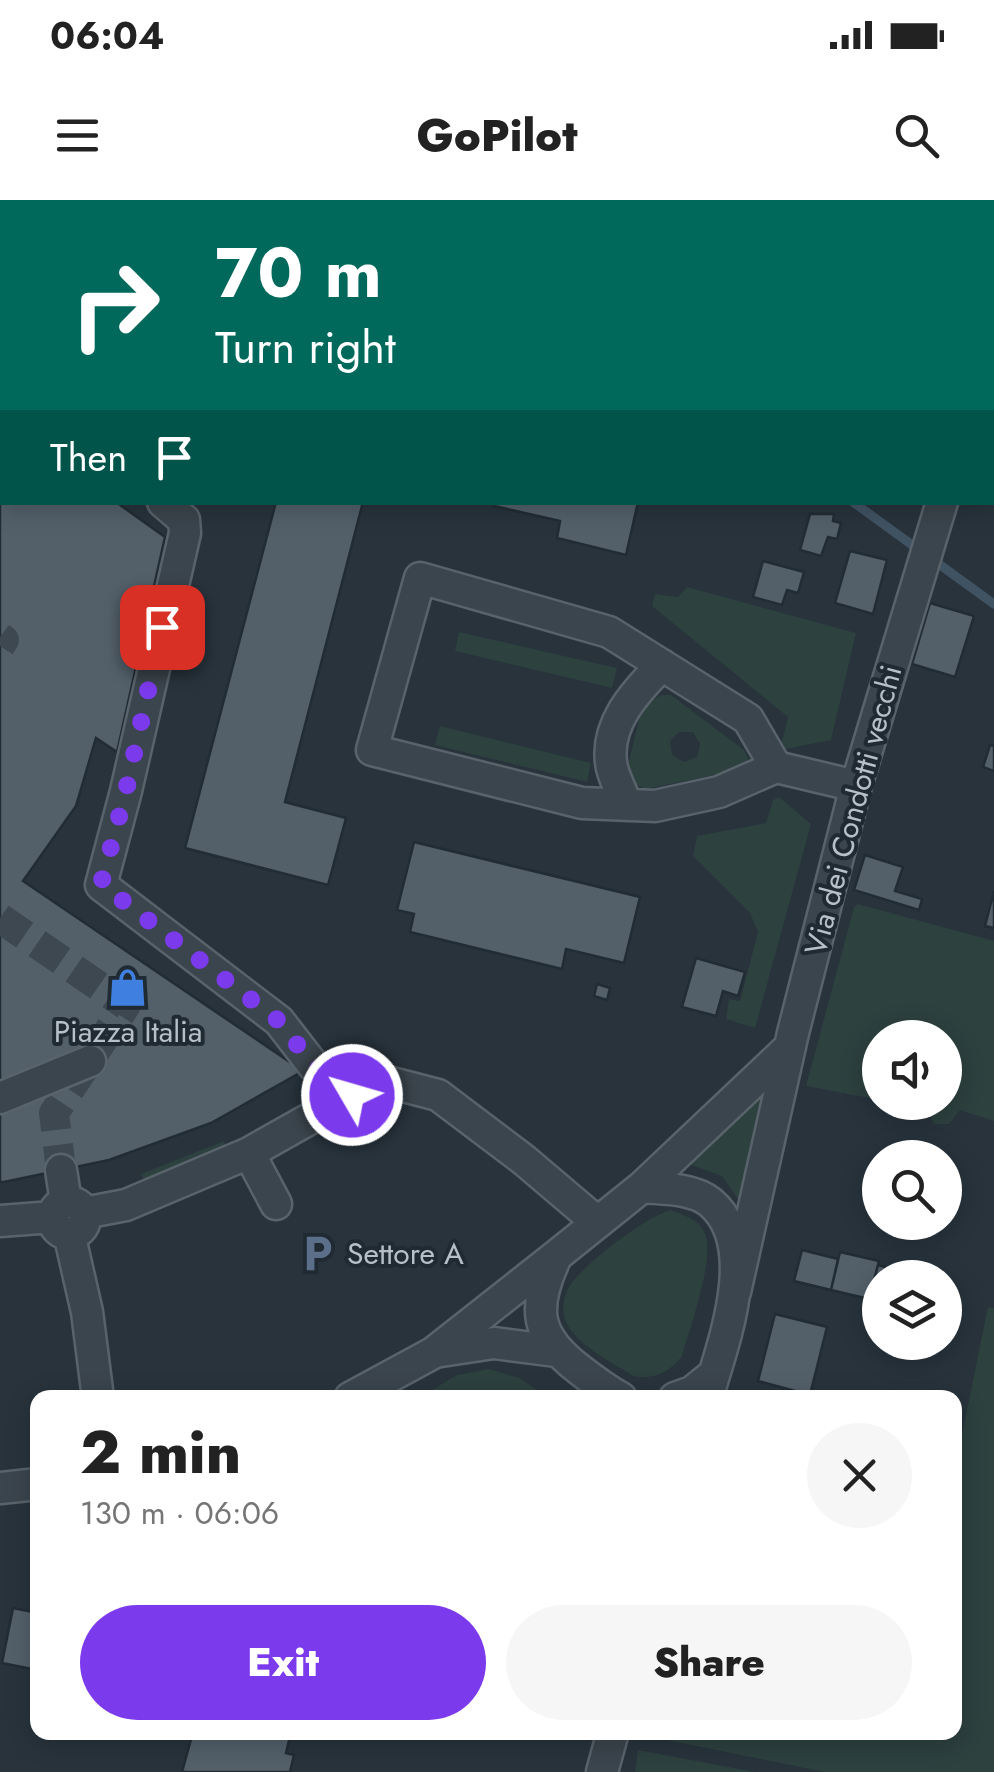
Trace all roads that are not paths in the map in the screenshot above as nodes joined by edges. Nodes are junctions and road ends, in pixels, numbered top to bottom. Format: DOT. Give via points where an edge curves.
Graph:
graph roads {
  1 [pos="166,505"];
  2 [pos="941,505"];
  3 [pos="662,665"];
  4 [pos="776,767"];
  5 [pos="856,786"];
  6 [pos="627,805"];
  7 [pos="790,1047"];
  8 [pos="90,1061"];
  9 [pos="352,1095"];
  10 [pos="0,1098"];
  11 [pos="249,1153"];
  12 [pos="61,1170"];
  13 [pos="642,1187"];
  14 [pos="276,1204"];
  15 [pos="68,1216"];
  16 [pos="0,1220"];
  17 [pos="598,1222"];
  18 [pos="556,1256"];
  19 [pos="735,1292"];
  20 [pos="556,1351"];
  21 [pos="433,1353"];
  22 [pos="710,1386"];
  23 [pos="97,1390"];
  24 [pos="365,1390"];
  25 [pos="606,1390"];
  26 [pos="30,1485"];
  27 [pos="0,1488"];
  28 [pos="611,1740"];
  29 [pos="602,1772"];
  1 -- 9 [label="street" via="184,520 185,534 101,884 279,1021 313,1065"];
  2 -- 5 [label="street, Via dei Condotti vecchi"];
  3 -- 4 [label="street" via="748,719"];
  3 -- 6 [label="street" via="614,728 611,765"];
  3 -- 6 [label="street" via="609,632 420,578 372,750 582,803"];
  4 -- 5 [label="street"];
  4 -- 6 [label="street" via="719,792 656,806"];
  5 -- 7 [label="street, Via dei Condotti vecchi"];
  7 -- 13 [label="street"];
  7 -- 19 [label="street, Via dei Condotti vecchi"];
  8 -- 10 [label="street"];
  9 -- 11 [label="street"];
  9 -- 17 [label="street" via="384,1082 438,1096"];
  11 -- 14 [label="street"];
  11 -- 15 [label="street" via="126,1205"];
  12 -- 15 [label="street"];
  13 -- 17 [label="street"];
  13 -- 19 [label="street" via="709,1202 731,1235"];
  15 -- 16 [label="street"];
  15 -- 23 [label="street"];
  17 -- 18 [label="street"];
  18 -- 20 [label="street" via="542,1287 540,1314"];
  18 -- 21 [label="street"];
  19 -- 22 [label="street, Via dei Condotti vecchi"];
  20 -- 21 [label="street" via="494,1343"];
  20 -- 25 [label="street"];
  21 -- 24 [label="street"];
  26 -- 27 [label="street"];
  28 -- 29 [label="street"];
}
